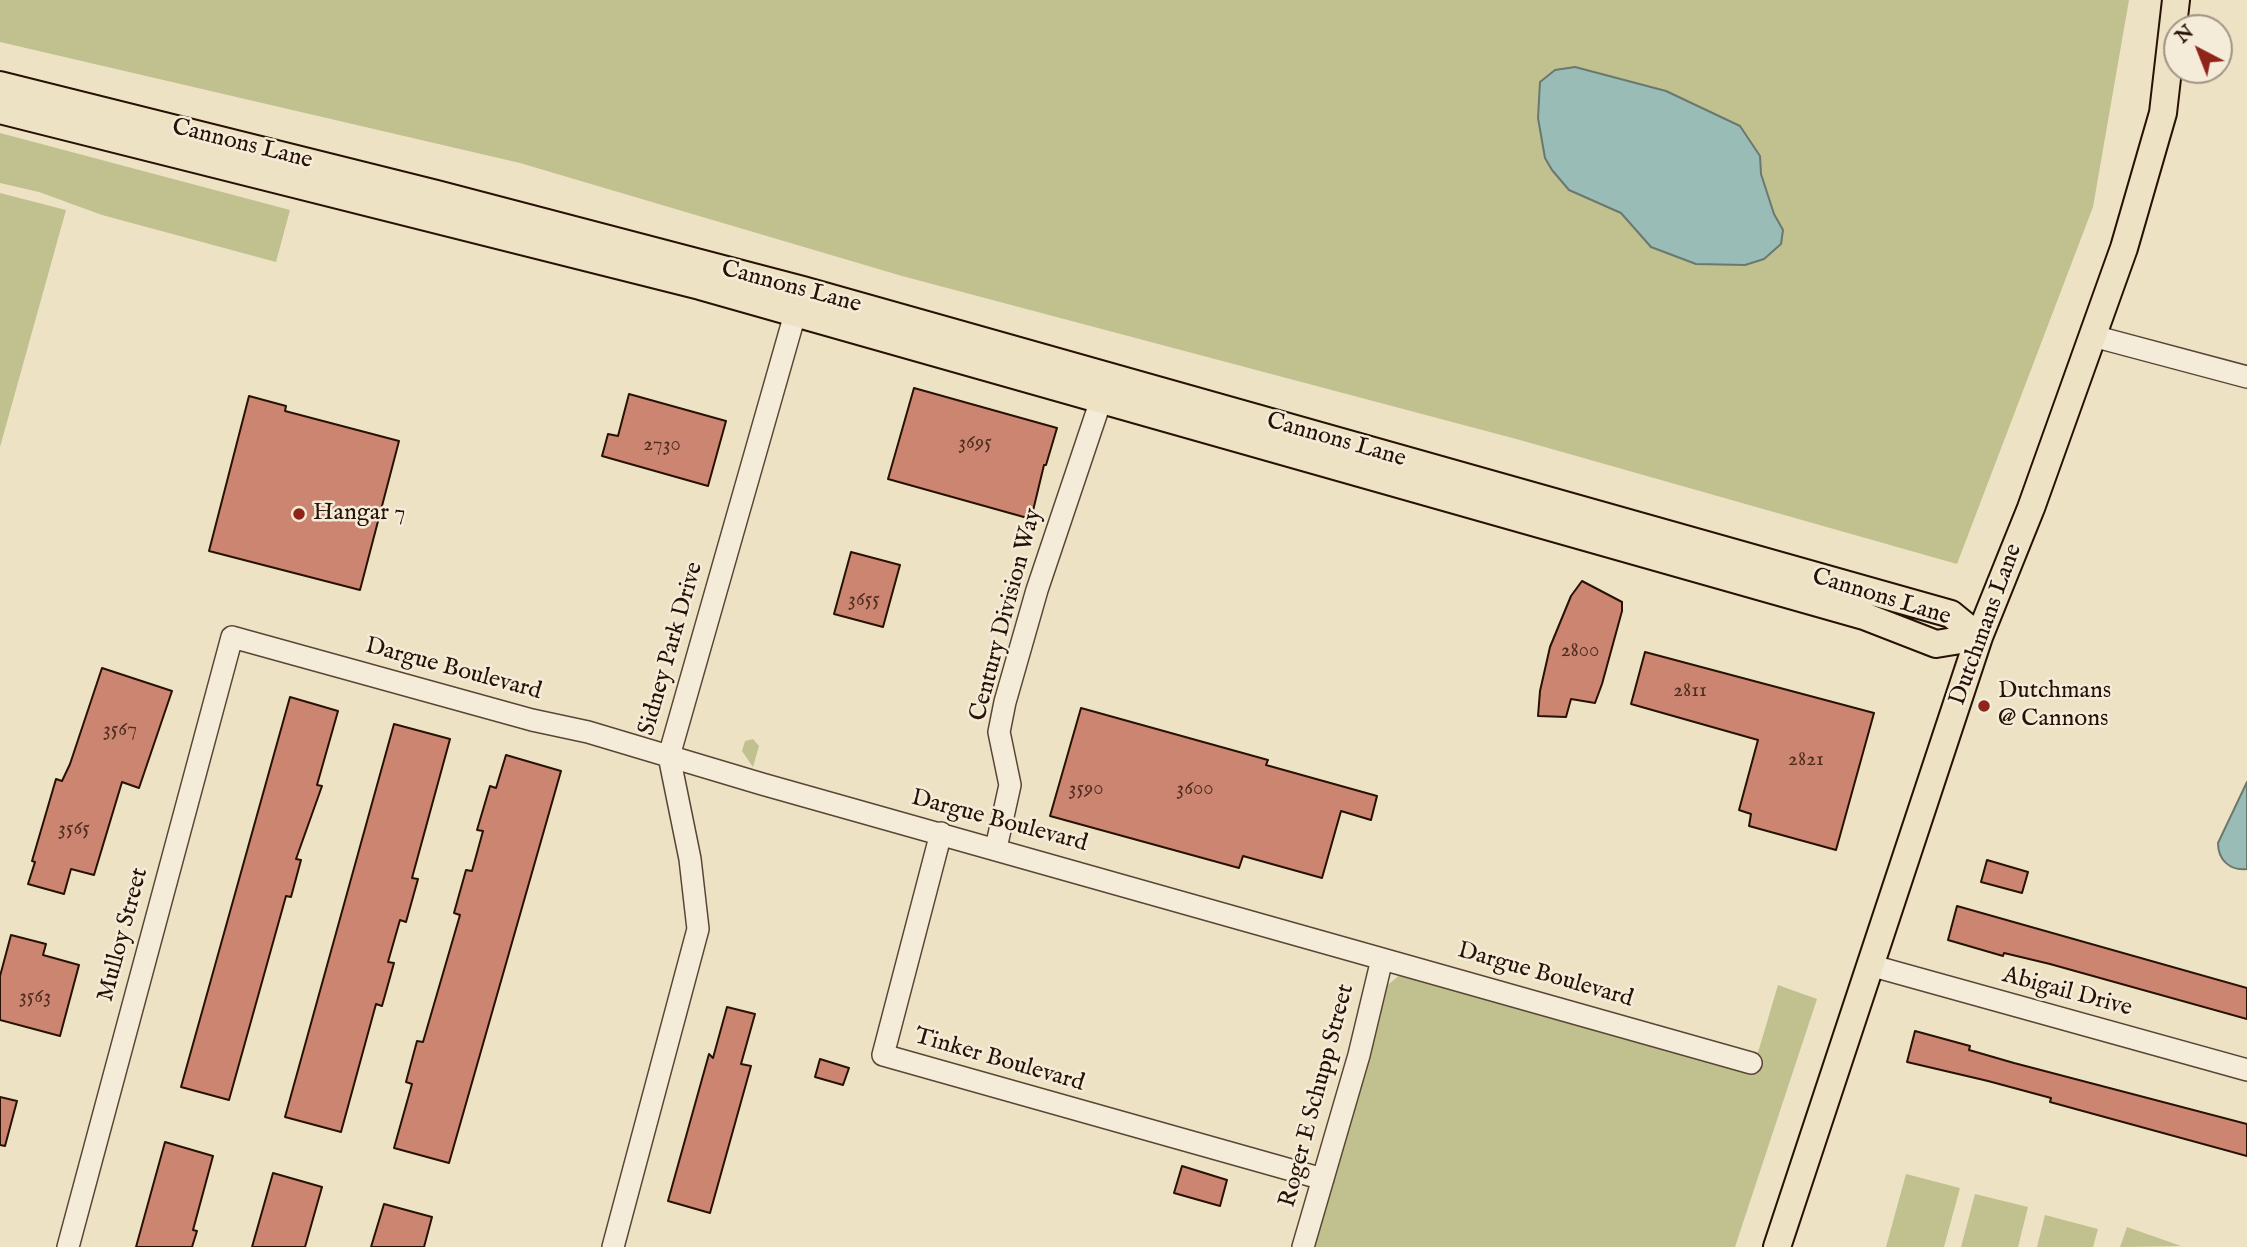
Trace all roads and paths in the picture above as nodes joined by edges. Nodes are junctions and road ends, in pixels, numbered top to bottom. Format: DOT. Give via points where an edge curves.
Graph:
graph roads {
  1 [pos="2176,0"];
  2 [pos="0,85"];
  3 [pos="0,110"];
  4 [pos="326,179"];
  5 [pos="799,302"];
  6 [pos="2093,336"];
  7 [pos="2247,377"];
  8 [pos="1104,388"];
  9 [pos="232,637"];
  10 [pos="1979,637"];
  11 [pos="669,756"];
  12 [pos="941,833"];
  13 [pos="996,848"];
  14 [pos="1382,959"];
  15 [pos="1873,966"];
  16 [pos="1751,1063"];
  17 [pos="2247,1070"];
  18 [pos="1323,1179"];
  19 [pos="68,1247"];
  20 [pos="612,1247"];
  21 [pos="1303,1247"];
  22 [pos="1777,1247"];
  1 -- 6 [label="main road, Dutchmans Lane" via="2163,113 2152,159"];
  2 -- 4 [label="main road, Cannons Lane"];
  3 -- 4 [label="main road, Cannons Lane"];
  4 -- 5 [label="main road, Cannons Lane" via="700,286"];
  5 -- 8 [label="main road, Cannons Lane"];
  5 -- 11 [label="street, Sidney Park Drive"];
  6 -- 7 [label="street"];
  6 -- 10 [label="main road, Dutchmans Lane"];
  8 -- 10 [label="main road, Cannons Lane" via="1850,612 1936,644"];
  8 -- 13 [label="street, Century Division Way" via="1005,702 999,732 1010,785"];
  9 -- 11 [label="street, Dargue Boulevard"];
  9 -- 19 [label="street, Mulloy Street"];
  10 -- 15 [label="main road, Dutchmans Lane"];
  11 -- 12 [label="street, Dargue Boulevard"];
  11 -- 20 [label="street, Sidney Park Drive" via="690,859 698,929"];
  12 -- 13 [label="street, Dargue Boulevard"];
  12 -- 18 [label="street, Tinker Boulevard" via="883,1055"];
  13 -- 14 [label="street, Dargue Boulevard"];
  14 -- 16 [label="street, Dargue Boulevard"];
  14 -- 18 [label="street, Roger E Schupp Street"];
  15 -- 17 [label="street, Abigail Drive"];
  15 -- 22 [label="main road, Dutchmans Lane"];
  18 -- 21 [label="street, Roger E Schupp Street"];
}
